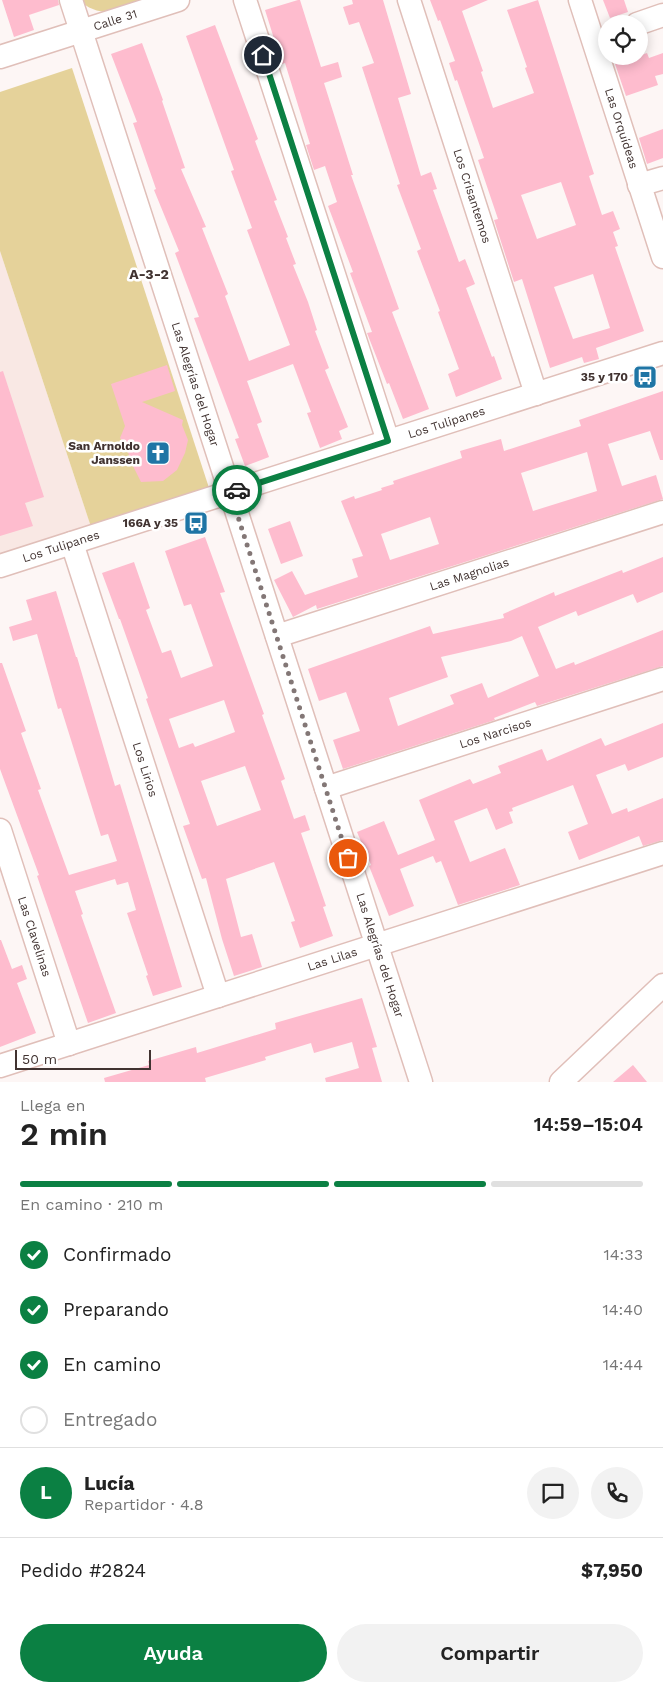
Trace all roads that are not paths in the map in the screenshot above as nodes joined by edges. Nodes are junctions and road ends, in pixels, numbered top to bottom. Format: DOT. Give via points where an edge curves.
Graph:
graph roads {
  1 [pos="71,0"];
  2 [pos="245,0"];
  3 [pos="409,0"];
  4 [pos="580,0"];
  5 [pos="164,2"];
  6 [pos="663,16"];
  7 [pos="648,21"];
  8 [pos="82,31"];
  9 [pos="598,34"];
  10 [pos="0,57"];
  11 [pos="607,65"];
  12 [pos="663,178"];
  13 [pos="639,186"];
  14 [pos="663,258"];
  15 [pos="663,353"];
  16 [pos="536,394"];
  17 [pos="388,441"];
  18 [pos="230,492"];
  19 [pos="663,512"];
  20 [pos="72,543"];
  21 [pos="0,566"];
  22 [pos="277,636"];
  23 [pos="663,679"];
  24 [pos="326,788"];
  25 [pos="0,830"];
  26 [pos="663,854"];
  27 [pos="377,945"];
  28 [pos="663,985"];
  29 [pos="218,996"];
  30 [pos="69,1044"];
  31 [pos="0,1066"];
  32 [pos="565,1080"];
  33 [pos="421,1082"];
  1 -- 8 [label="street, Las Alegrías del Hogar"];
  2 -- 17 [label="street"];
  3 -- 16 [label="street, Los Crisantemos"];
  4 -- 9 [label="street, Las Orquídeas"];
  5 -- 8 [label="street, Calle 31"];
  6 -- 7 [label="street"];
  8 -- 10 [label="street, Calle 31"];
  8 -- 18 [label="street, Las Alegrías del Hogar"];
  11 -- 13 [label="street, Las Orquídeas"];
  12 -- 13 [label="street"];
  13 -- 14 [label="street, Las Orquídeas"];
  15 -- 16 [label="street, Los Tulipanes"];
  16 -- 17 [label="street, Los Tulipanes"];
  17 -- 18 [label="street, Los Tulipanes"];
  18 -- 20 [label="street, Los Tulipanes"];
  18 -- 22 [label="street, Las Alegrías del Hogar"];
  19 -- 22 [label="street, Las Magnolias"];
  20 -- 21 [label="street, Los Tulipanes"];
  20 -- 29 [label="street, Los Lirios"];
  22 -- 24 [label="street, Las Alegrías del Hogar"];
  23 -- 24 [label="street, Los Narcisos"];
  24 -- 27 [label="street, Las Alegrías del Hogar"];
  25 -- 30 [label="street, Las Clavelinas"];
  26 -- 27 [label="street, Las Lilas"];
  27 -- 29 [label="street, Las Lilas"];
  27 -- 33 [label="street, Las Alegrías del Hogar"];
  28 -- 32 [label="street"];
  29 -- 30 [label="street, Las Lilas"];
  30 -- 31 [label="street, Las Lilas"];
}
